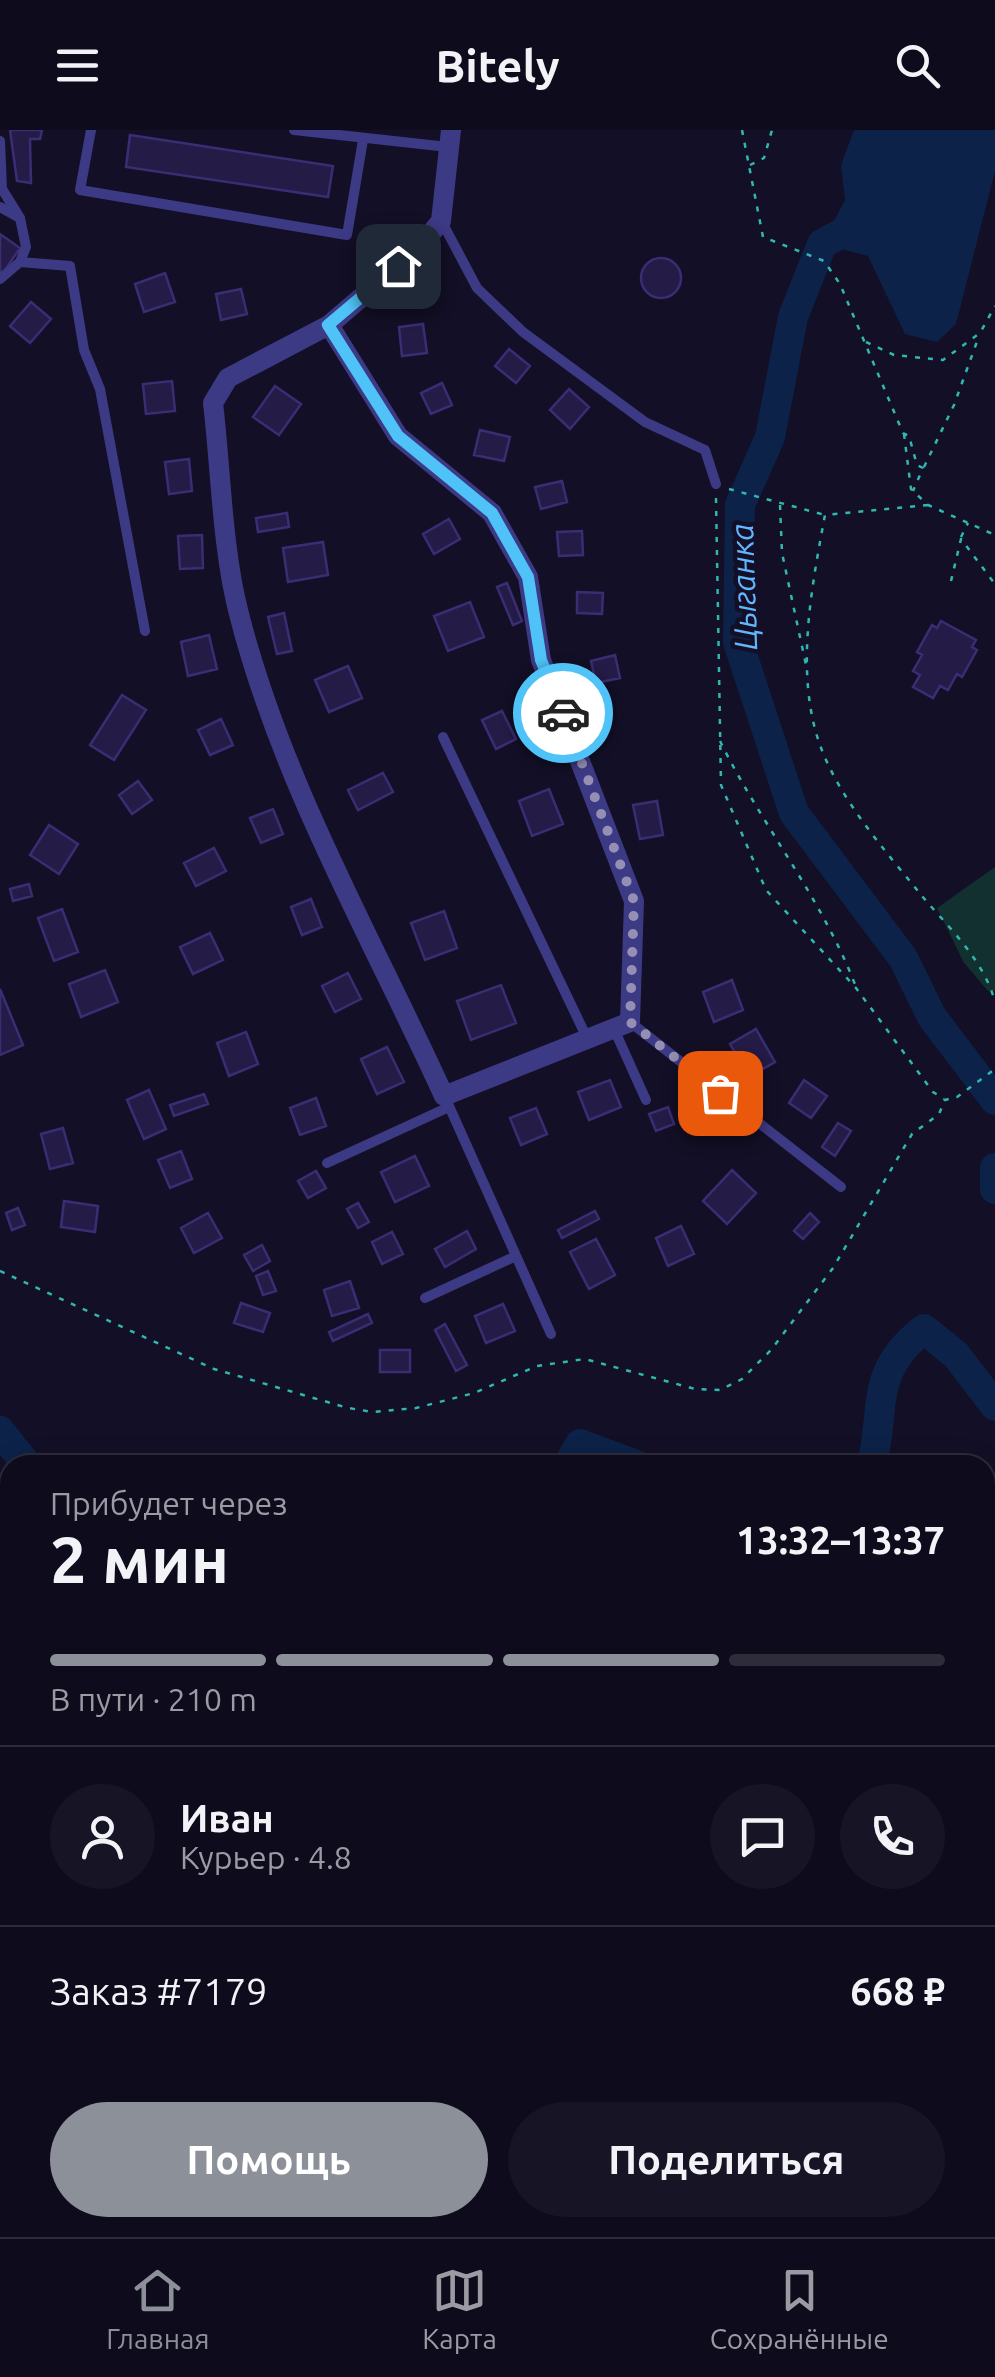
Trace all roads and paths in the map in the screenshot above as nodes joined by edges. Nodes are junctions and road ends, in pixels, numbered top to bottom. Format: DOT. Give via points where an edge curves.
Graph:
graph roads {
  1 [pos="92,130"];
  2 [pos="294,130"];
  3 [pos="742,130"];
  4 [pos="772,130"];
  5 [pos="450,138"];
  6 [pos="0,140"];
  7 [pos="363,140"];
  8 [pos="749,165"];
  9 [pos="0,207"];
  10 [pos="20,218"];
  11 [pos="441,221"];
  12 [pos="20,262"];
  13 [pos="0,279"];
  14 [pos="995,306"];
  15 [pos="328,325"];
  16 [pos="980,333"];
  17 [pos="864,341"];
  18 [pos="904,433"];
  19 [pos="923,468"];
  20 [pos="716,484"];
  21 [pos="730,489"];
  22 [pos="913,491"];
  23 [pos="780,504"];
  24 [pos="928,506"];
  25 [pos="825,515"];
  26 [pos="968,523"];
  27 [pos="995,535"];
  28 [pos="961,539"];
  29 [pos="951,581"];
  30 [pos="995,584"];
  31 [pos="145,631"];
  32 [pos="808,672"];
  33 [pos="444,737"];
  34 [pos="719,740"];
  35 [pos="856,988"];
  36 [pos="995,1002"];
  37 [pos="622,1026"];
  38 [pos="587,1039"];
  39 [pos="995,1069"];
  40 [pos="646,1100"];
  41 [pos="945,1100"];
  42 [pos="447,1102"];
  43 [pos="327,1163"];
  44 [pos="841,1187"];
  45 [pos="516,1256"];
  46 [pos="0,1271"];
  47 [pos="425,1298"];
  48 [pos="551,1334"];
  1 -- 7 [label="lane" via="80,190 347,235"];
  2 -- 7 [label="lane"];
  3 -- 8 [label="path"];
  4 -- 8 [label="path" via="764,158"];
  5 -- 7 [label="lane"];
  5 -- 11 [label="street"];
  6 -- 10 [label="lane" via="2,189"];
  8 -- 17 [label="path" via="763,237 824,262"];
  9 -- 10 [label="lane"];
  10 -- 12 [label="lane" via="26,246"];
  11 -- 15 [label="street" via="418,249"];
  11 -- 20 [label="lane" via="477,288 523,332 626,410 705,450"];
  12 -- 13 [label="lane"];
  12 -- 31 [label="lane" via="70,266"];
  14 -- 16 [label="path"];
  15 -- 37 [label="street" via="398,436 492,513 528,577 541,660 634,901"];
  15 -- 42 [label="street" via="228,378 213,402 237,608 287,764"];
  16 -- 17 [label="path" via="943,360 894,355"];
  16 -- 19 [label="path"];
  17 -- 18 [label="path"];
  18 -- 19 [label="path"];
  18 -- 22 [label="path"];
  19 -- 22 [label="path"];
  20 -- 34 [label="path"];
  21 -- 23 [label="path"];
  22 -- 24 [label="path"];
  23 -- 25 [label="path"];
  23 -- 32 [label="path" via="782,553"];
  24 -- 25 [label="path"];
  24 -- 26 [label="path"];
  25 -- 32 [label="path" via="812,588"];
  26 -- 27 [label="path"];
  26 -- 28 [label="path"];
  28 -- 29 [label="path"];
  28 -- 30 [label="path"];
  32 -- 36 [label="path" via="816,734 836,779 988,977"];
  33 -- 38 [label="lane"];
  34 -- 35 [label="path" via="835,932"];
  34 -- 35 [label="path" via="721,785 766,890"];
  35 -- 41 [label="path"];
  37 -- 38 [label="street"];
  37 -- 40 [label="lane"];
  37 -- 44 [label="lane"];
  38 -- 42 [label="street"];
  39 -- 41 [label="path"];
  41 -- 46 [label="path" via="939,1114 912,1134 834,1268 771,1350 720,1390 585,1359 537,1366 416,1408 348,1408 214,1369"];
  42 -- 43 [label="lane"];
  42 -- 45 [label="lane"];
  45 -- 47 [label="lane"];
  45 -- 48 [label="lane"];
}
